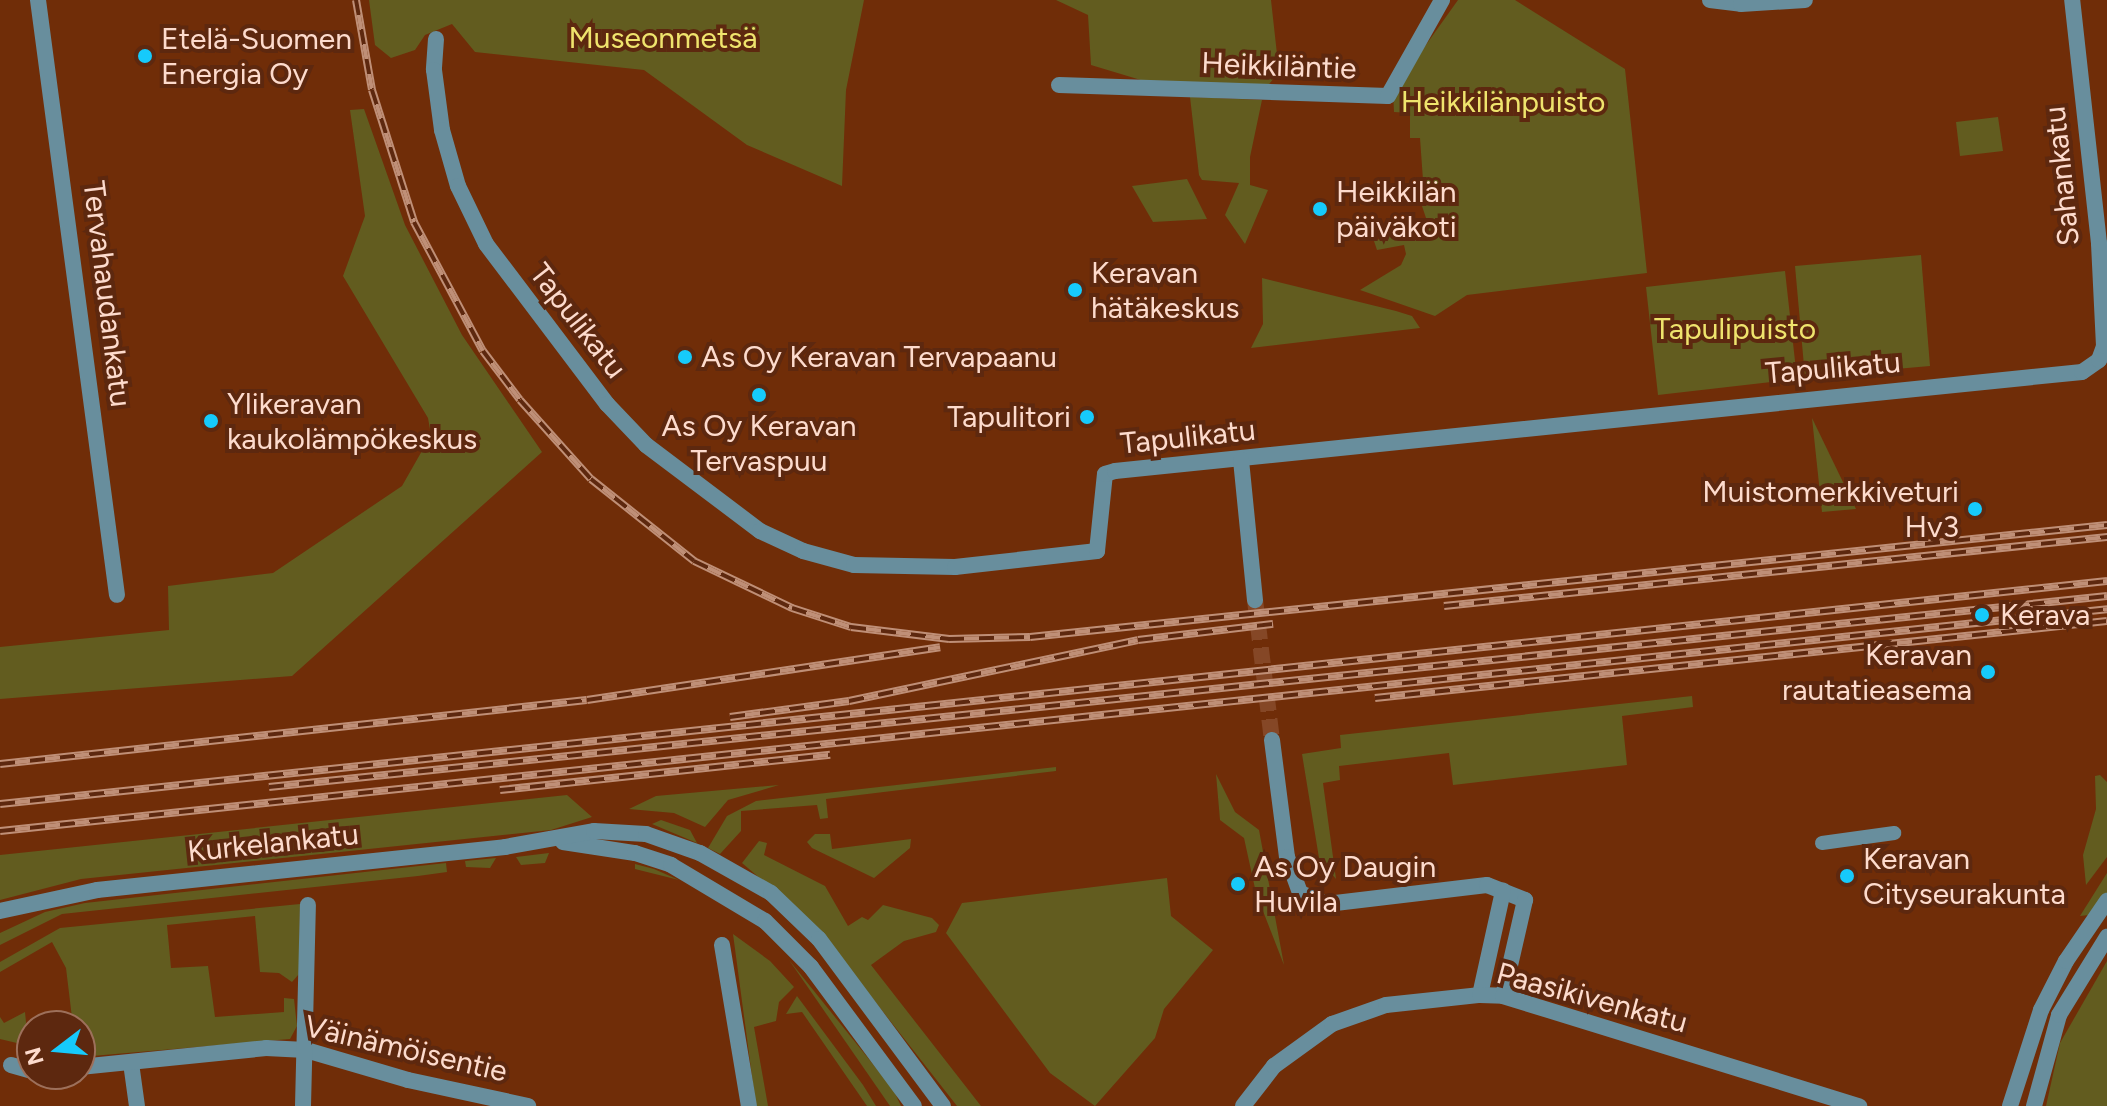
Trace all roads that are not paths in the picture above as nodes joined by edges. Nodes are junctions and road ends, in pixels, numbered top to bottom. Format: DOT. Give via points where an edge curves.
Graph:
graph roads {
  1 [pos="38,0"];
  2 [pos="1442,0"];
  3 [pos="1710,0"];
  4 [pos="1805,0"];
  5 [pos="2072,0"];
  6 [pos="436,39"];
  7 [pos="1059,85"];
  8 [pos="2104,346"];
  9 [pos="1241,460"];
  10 [pos="117,595"];
  11 [pos="1255,600"];
  12 [pos="1272,740"];
  13 [pos="1894,833"];
  14 [pos="553,841"];
  15 [pos="1822,843"];
  16 [pos="1503,891"];
  17 [pos="2107,901"];
  18 [pos="308,905"];
  19 [pos="0,911"];
  20 [pos="2107,937"];
  21 [pos="722,945"];
  22 [pos="1480,995"];
  23 [pos="1503,996"];
  24 [pos="306,1050"];
  25 [pos="131,1063"];
  26 [pos="11,1065"];
  27 [pos="16,1066"];
  28 [pos="96,1066"];
  29 [pos="137,1106"];
  30 [pos="303,1106"];
  31 [pos="528,1106"];
  32 [pos="749,1106"];
  33 [pos="914,1106"];
  34 [pos="943,1106"];
  35 [pos="1243,1106"];
  36 [pos="1859,1106"];
  37 [pos="2010,1106"];
  38 [pos="2034,1106"];
  1 -- 10 [label="street, Tervahaudankatu"];
  2 -- 7 [label="street, Heikkiläntie" via="1388,96"];
  3 -- 4 [label="street"];
  5 -- 8 [label="street, Sahankatu" via="2099,243"];
  6 -- 9 [label="street, Tapulikatu" via="434,70 442,130 458,186 486,244 607,404 646,445 760,531 803,551 854,565 955,567 1097,551 1105,474"];
  8 -- 9 [label="street, Tapulikatu" via="2099,360 2070,374"];
  9 -- 11 [label="street"];
  12 -- 16 [label="street" via="1287,857 1300,893 1327,904 1487,885"];
  13 -- 15 [label="street"];
  14 -- 19 [label="street, Kurkelankatu" via="97,890"];
  14 -- 33 [label="street, Kurkelankatu" via="635,853 671,865 765,921 811,967"];
  14 -- 34 [label="street, Kurkelankatu" via="594,831 646,834 700,853 771,893 819,939"];
  16 -- 22 [label="street"];
  16 -- 23 [label="street" via="1525,900"];
  17 -- 37 [label="street" via="2041,1010"];
  18 -- 24 [label="street"];
  20 -- 38 [label="street" via="2059,1015"];
  21 -- 32 [label="street"];
  22 -- 23 [label="street, Paasikivenkatu"];
  22 -- 35 [label="street, Paasikivenkatu" via="1386,1005 1332,1024 1274,1066"];
  23 -- 36 [label="street, Paasikivenkatu"];
  24 -- 25 [label="street, Väinämöisentie" via="266,1048"];
  24 -- 30 [label="street"];
  24 -- 31 [label="street, Väinämöisentie" via="408,1080"];
  25 -- 28 [label="street, Väinämöisentie"];
  25 -- 29 [label="street"];
  26 -- 27 [label="street"];
}
